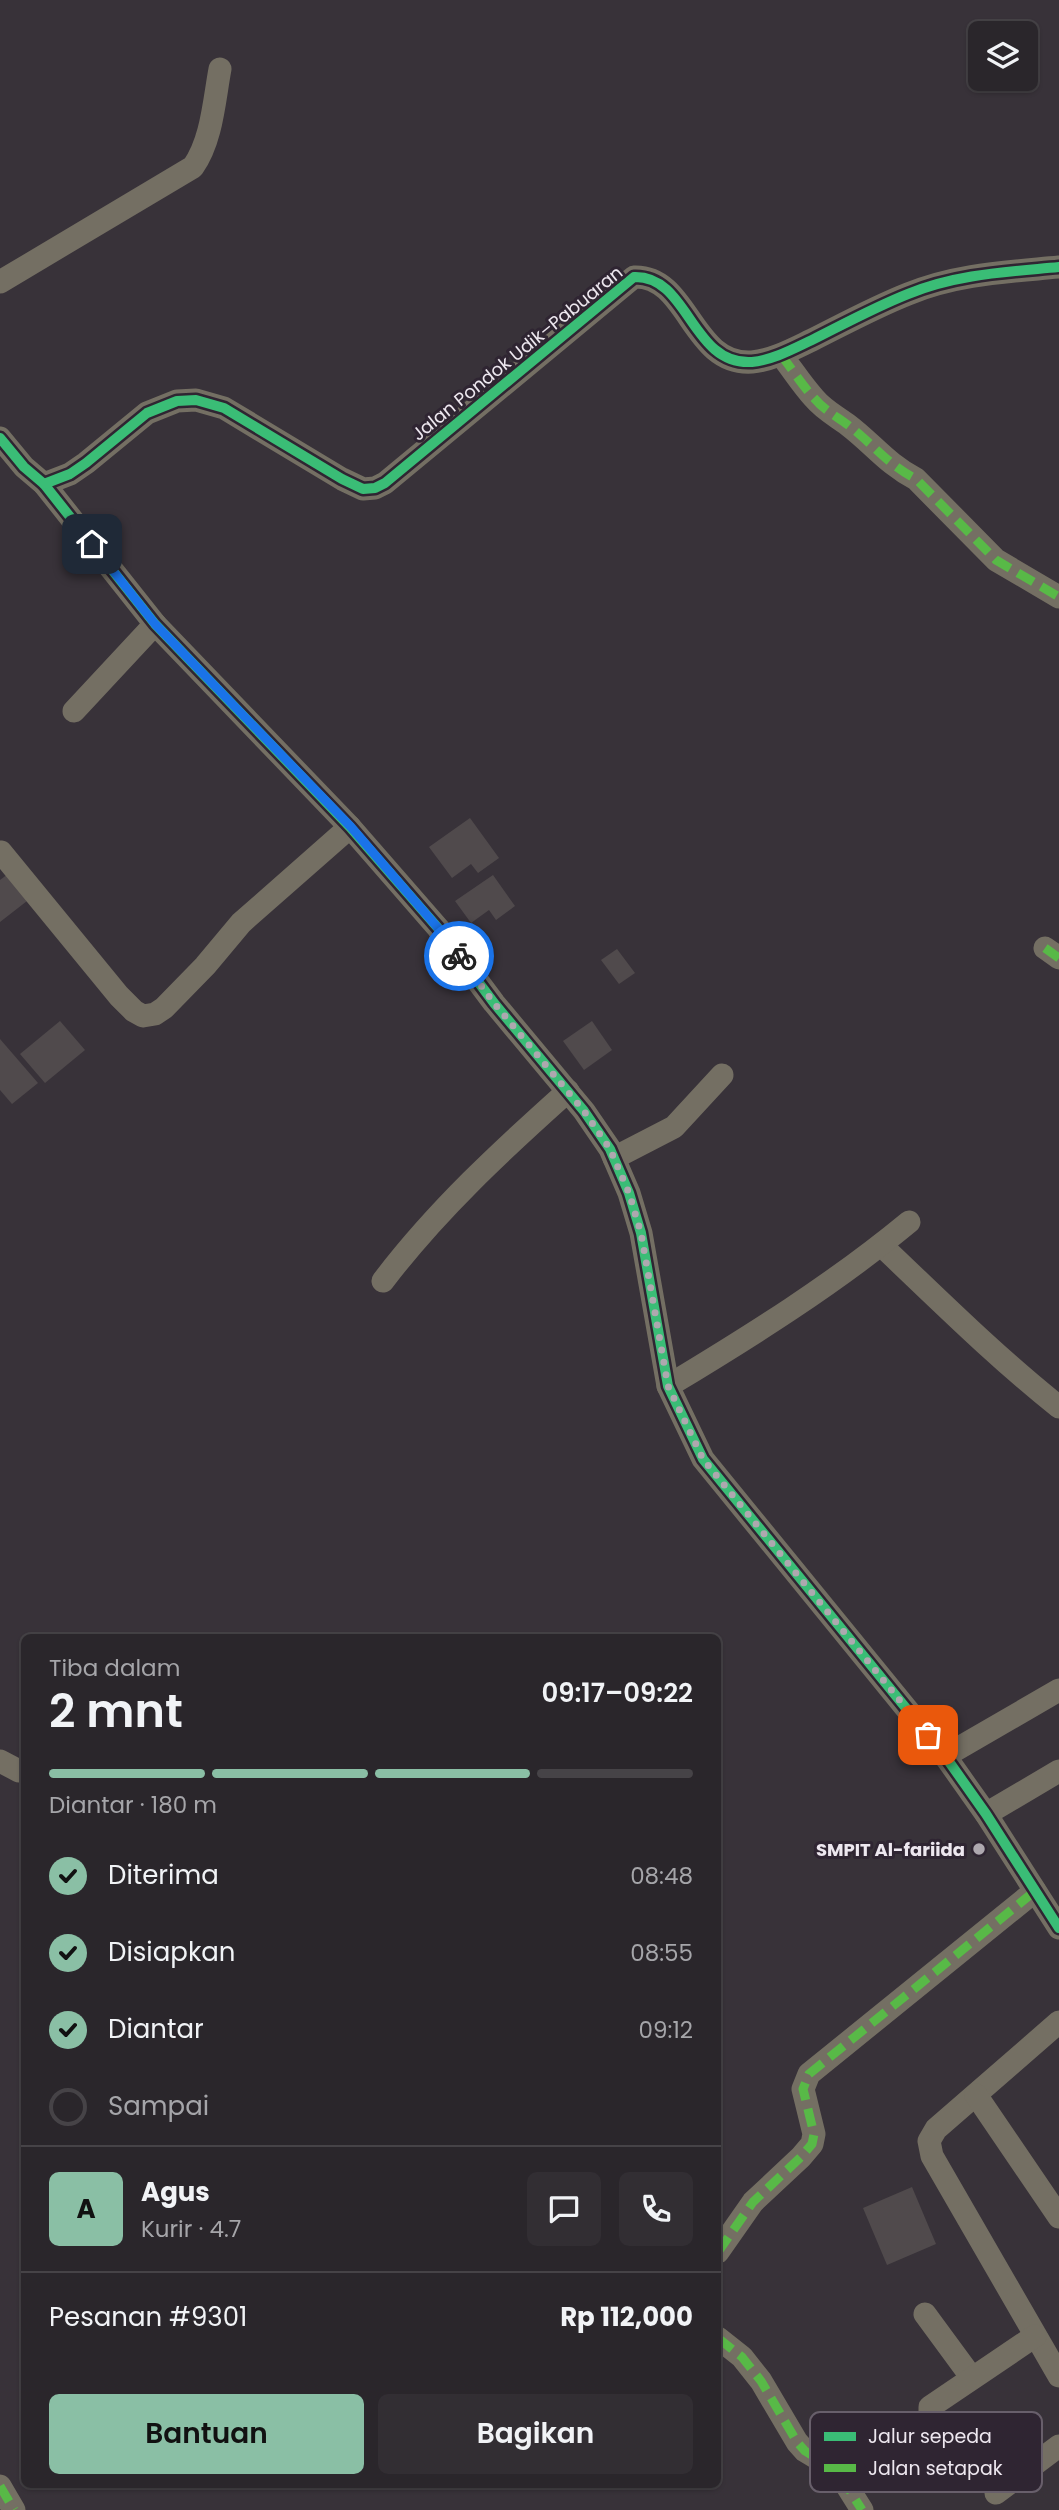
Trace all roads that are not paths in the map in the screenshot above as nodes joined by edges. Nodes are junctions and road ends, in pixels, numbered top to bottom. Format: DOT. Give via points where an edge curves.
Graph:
graph roads {
  1 [pos="220,69"];
  2 [pos="1059,267"];
  3 [pos="0,282"];
  4 [pos="781,355"];
  5 [pos="0,438"];
  6 [pos="44,484"];
  7 [pos="1059,597"];
  8 [pos="155,624"];
  9 [pos="74,711"];
  10 [pos="351,827"];
  11 [pos="1,852"];
  12 [pos="722,1075"];
  13 [pos="568,1091"];
  14 [pos="614,1158"];
  15 [pos="909,1222"];
  16 [pos="881,1245"];
  17 [pos="383,1281"];
  18 [pos="668,1386"];
  19 [pos="1059,1406"];
  20 [pos="1059,1690"];
  21 [pos="945,1756"];
  22 [pos="1059,1771"];
  23 [pos="986,1814"];
  24 [pos="1035,1891"];
  25 [pos="1059,1928"];
  26 [pos="1059,2022"];
  27 [pos="976,2095"];
  28 [pos="1059,2217"];
  29 [pos="721,2248"];
  30 [pos="925,2314"];
  31 [pos="1035,2336"];
  32 [pos="721,2340"];
  33 [pos="1059,2376"];
  34 [pos="972,2378"];
  35 [pos="930,2412"];
  36 [pos="1059,2446"];
  37 [pos="810,2454"];
  38 [pos="1042,2459"];
  39 [pos="0,2486"];
  40 [pos="850,2492"];
  41 [pos="14,2510"];
  42 [pos="862,2510"];
  1 -- 3 [label="street" via="210,124 193,167"];
  2 -- 4 [label="street, Jalan Pondok Udik–Pabuaran" via="961,276 930,285"];
  4 -- 6 [label="street, Jalan Pondok Udik–Pabuaran" via="751,362 726,357 710,345 658,281 634,277 375,488 363,489 342,479 224,408 196,400 177,401 147,413 86,463"];
  4 -- 7 [label="street" via="827,411 916,478 996,560"];
  5 -- 6 [label="street"];
  6 -- 8 [label="street"];
  8 -- 9 [label="street"];
  8 -- 10 [label="street"];
  10 -- 11 [label="street" via="241,923 164,1008 143,1016 119,996"];
  10 -- 13 [label="street"];
  12 -- 14 [label="street" via="674,1127"];
  13 -- 14 [label="street"];
  13 -- 17 [label="street" via="442,1210"];
  14 -- 18 [label="street" via="641,1233"];
  15 -- 16 [label="street"];
  16 -- 18 [label="street" via="756,1333"];
  16 -- 19 [label="street" via="1015,1372"];
  18 -- 21 [label="street" via="703,1459"];
  20 -- 21 [label="street"];
  21 -- 23 [label="street"];
  22 -- 23 [label="street"];
  23 -- 24 [label="street"];
  24 -- 25 [label="street"];
  24 -- 29 [label="street" via="809,2074 803,2089 814,2134 812,2144 753,2202"];
  26 -- 27 [label="street"];
  27 -- 28 [label="street"];
  27 -- 31 [label="street" via="936,2129 929,2141 932,2156"];
  30 -- 34 [label="street"];
  31 -- 33 [label="street"];
  31 -- 34 [label="street"];
  32 -- 37 [label="street" via="742,2357 797,2442"];
  34 -- 35 [label="street" via="930,2407"];
  36 -- 38 [label="street"];
  39 -- 41 [label="street"];
  40 -- 42 [label="street"];
}
